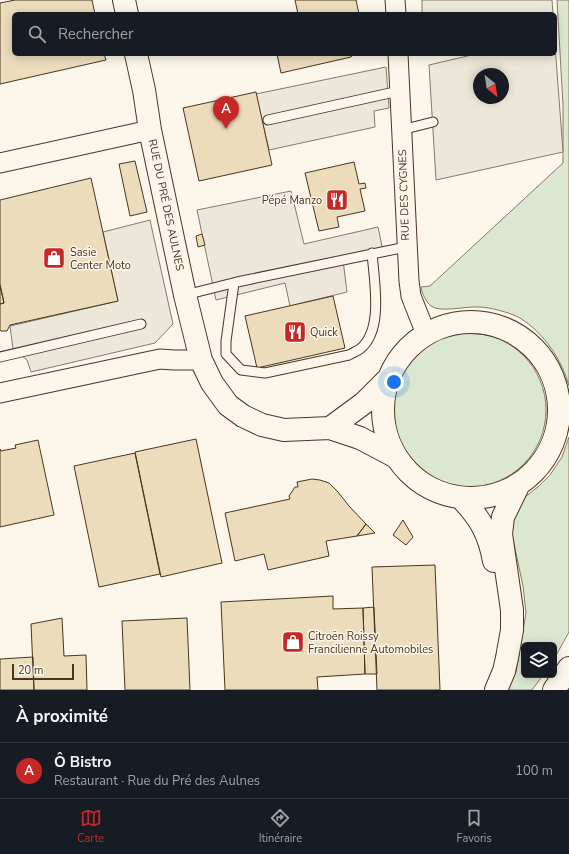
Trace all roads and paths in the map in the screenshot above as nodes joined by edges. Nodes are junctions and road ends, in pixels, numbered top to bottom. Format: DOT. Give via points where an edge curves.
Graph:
graph roads {
  1 [pos="124,0"];
  2 [pos="395,0"];
  3 [pos="127,12"];
  4 [pos="396,12"];
  5 [pos="136,56"];
  6 [pos="398,56"];
  7 [pos="400,91"];
  8 [pos="268,120"];
  9 [pos="432,122"];
  10 [pos="150,130"];
  11 [pos="401,130"];
  12 [pos="0,163"];
  13 [pos="406,247"];
  14 [pos="372,254"];
  15 [pos="234,283"];
  16 [pos="185,295"];
  17 [pos="141,324"];
  18 [pos="426,334"];
  19 [pos="0,357"];
  20 [pos="201,360"];
  21 [pos="388,379"];
  22 [pos="0,393"];
  23 [pos="330,428"];
  24 [pos="396,457"];
  25 [pos="519,484"];
  26 [pos="461,498"];
  27 [pos="569,668"];
  28 [pos="484,690"];
  29 [pos="496,690"];
  30 [pos="554,690"];
  1 -- 3 [label="main road"];
  2 -- 4 [label="street"];
  5 -- 10 [label="main road"];
  6 -- 7 [label="street, RUE DES CYGNES"];
  7 -- 8 [label="lane"];
  7 -- 11 [label="street, RUE DES CYGNES"];
  9 -- 11 [label="lane"];
  10 -- 12 [label="street, RUE DU PRÉ DES AULNES"];
  10 -- 16 [label="main road, RUE DU PRÉ DES AULNES"];
  11 -- 13 [label="street, RUE DES CYGNES"];
  13 -- 14 [label="lane"];
  13 -- 18 [label="street, RUE DES CYGNES" via="410,296"];
  14 -- 15 [label="lane"];
  14 -- 15 [label="lane" via="376,314 372,331 360,349 349,355 265,373 241,370 226,354"];
  15 -- 16 [label="lane"];
  16 -- 20 [label="main road, RUE DU PRÉ DES AULNES"];
  17 -- 19 [label="lane"];
  18 -- 21 [label="main road" via="406,349"];
  18 -- 25 [label="main road" via="458,322 493,323 524,338 537,349 547,363 559,395 558,429 544,461"];
  20 -- 22 [label="street" via="160,359"];
  20 -- 23 [label="main road, RUE DU PRÉ DES AULNES" via="212,383 228,405 243,416 262,425 284,430"];
  21 -- 23 [label="main road" via="364,403"];
  21 -- 24 [label="main road" via="383,415 385,430"];
  23 -- 24 [label="main road, RUE DU PRÉ DES AULNES" via="360,438"];
  24 -- 26 [label="main road" via="424,484 447,495"];
  25 -- 26 [label="main road" via="491,496"];
  25 -- 29 [label="main road" via="503,517 503,548 512,610 512,630 504,671"];
  26 -- 28 [label="main road" via="477,515 488,536 500,591 499,644"];
  27 -- 30 [label="main road"];
}
